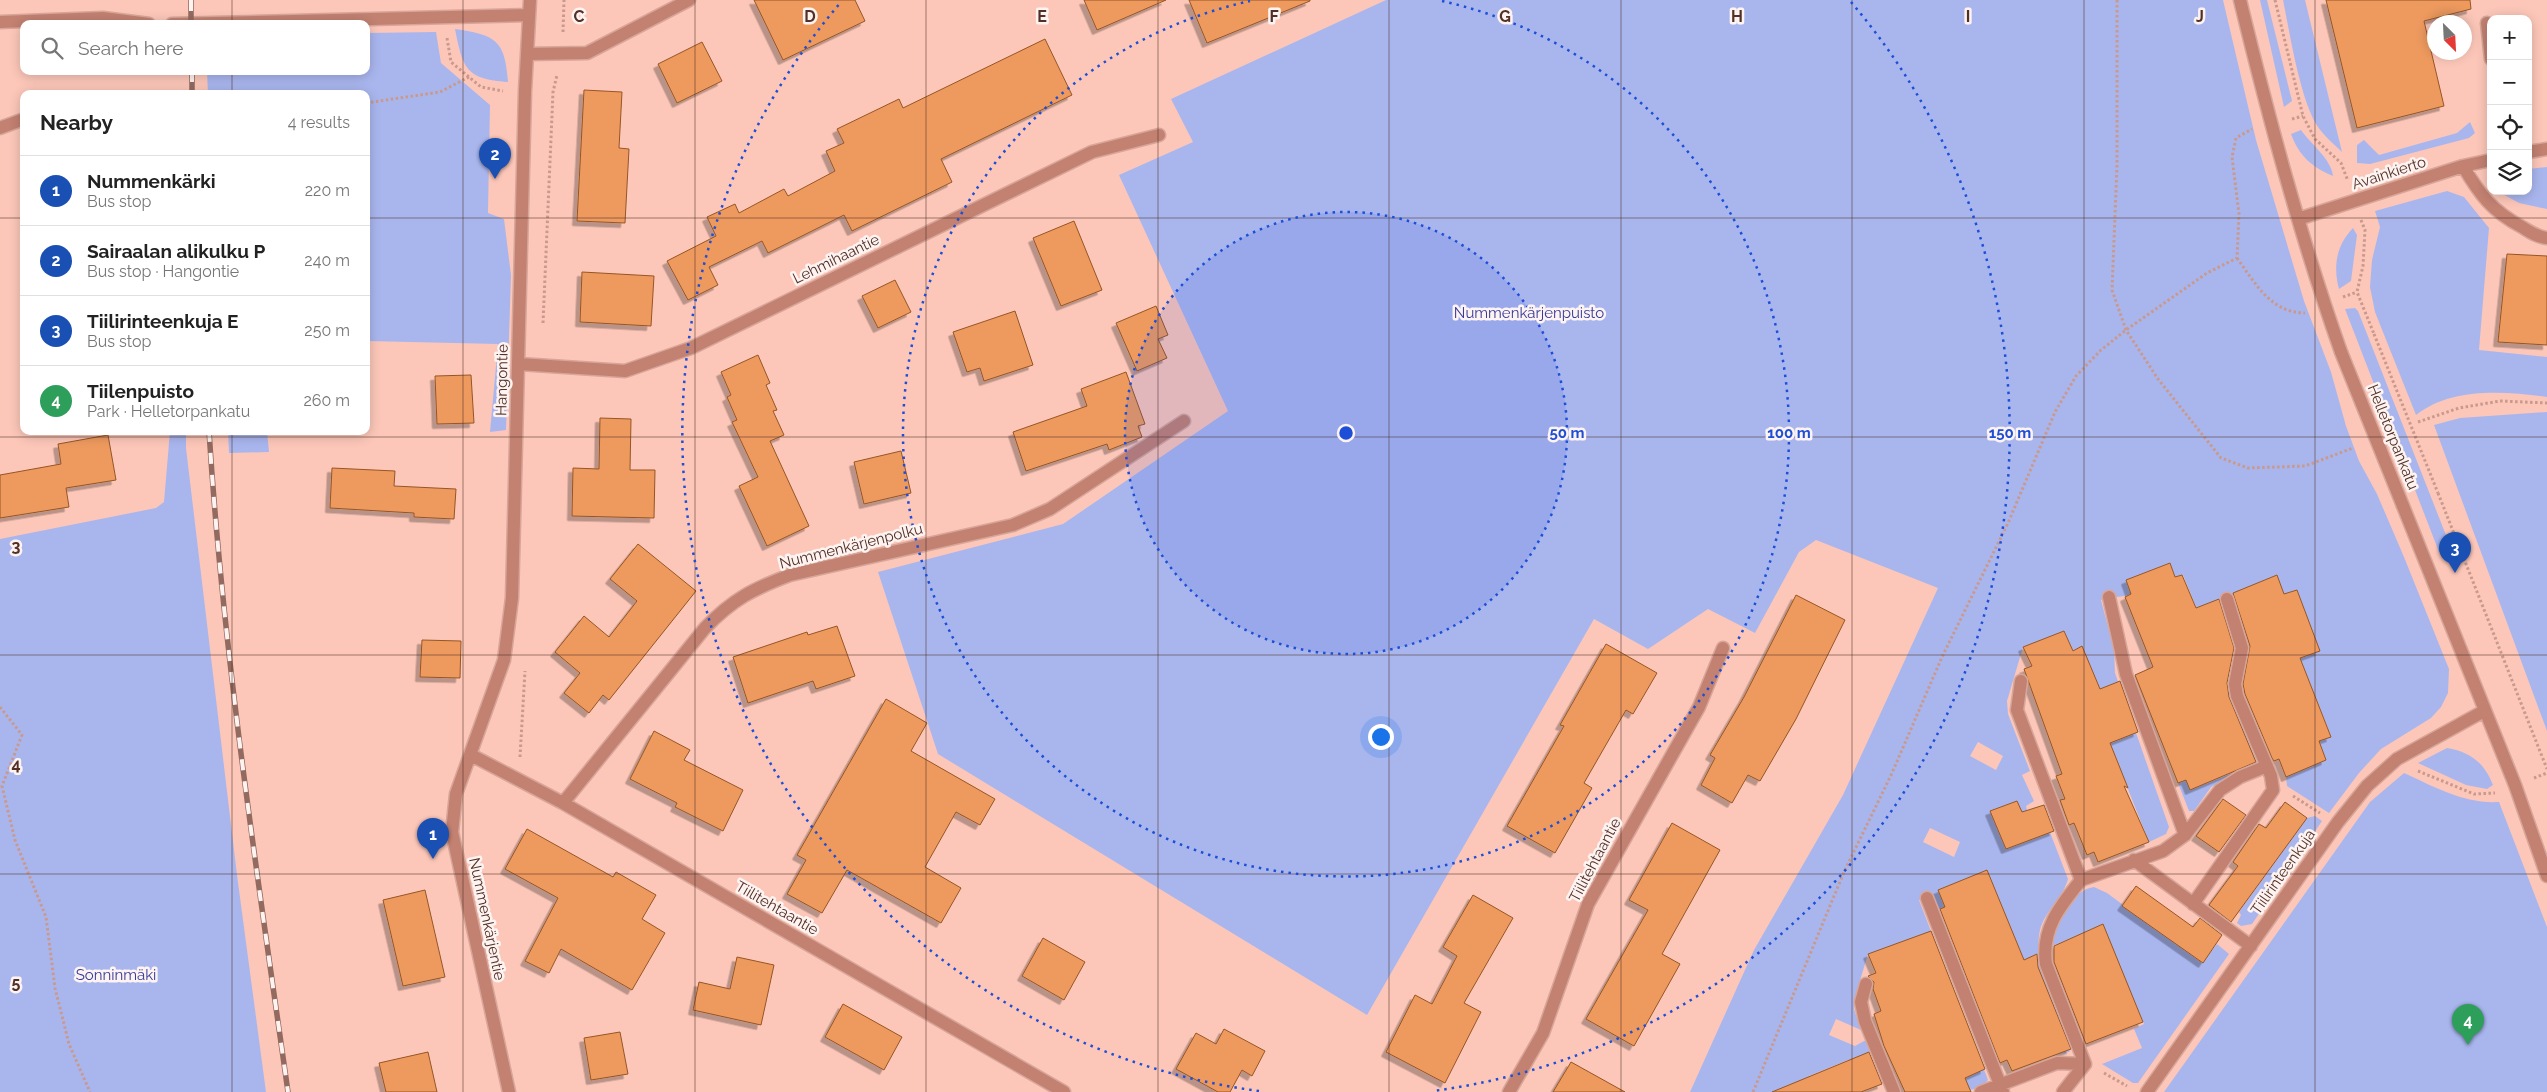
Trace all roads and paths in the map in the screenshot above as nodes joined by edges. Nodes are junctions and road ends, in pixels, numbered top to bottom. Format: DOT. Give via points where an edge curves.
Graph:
graph roads {
  1 [pos="530,0"];
  2 [pos="689,0"];
  3 [pos="2117,0"];
  4 [pos="2240,0"];
  5 [pos="2275,0"];
  6 [pos="529,15"];
  7 [pos="444,18"];
  8 [pos="52,20"];
  9 [pos="118,20"];
  10 [pos="353,20"];
  11 [pos="20,21"];
  12 [pos="0,22"];
  13 [pos="527,54"];
  14 [pos="469,77"];
  15 [pos="525,91"];
  16 [pos="553,92"];
  17 [pos="370,102"];
  18 [pos="2303,116"];
  19 [pos="20,120"];
  20 [pos="2270,124"];
  21 [pos="0,128"];
  22 [pos="1159,135"];
  23 [pos="2547,149"];
  24 [pos="2532,151"];
  25 [pos="2487,161"];
  26 [pos="2463,166"];
  27 [pos="2355,201"];
  28 [pos="2298,219"];
  29 [pos="2547,238"];
  30 [pos="2237,258"];
  31 [pos="2357,292"];
  32 [pos="2324,305"];
  33 [pos="2126,330"];
  34 [pos="519,364"];
  35 [pos="2547,403"];
  36 [pos="1184,421"];
  37 [pos="2418,422"];
  38 [pos="2353,448"];
  39 [pos="2109,597"];
  40 [pos="2226,599"];
  41 [pos="1723,648"];
  42 [pos="2021,681"];
  43 [pos="0,707"];
  44 [pos="2484,711"];
  45 [pos="471,755"];
  46 [pos="2397,759"];
  47 [pos="2267,766"];
  48 [pos="2547,769"];
  49 [pos="2547,773"];
  50 [pos="2515,785"];
  51 [pos="2273,790"];
  52 [pos="563,803"];
  53 [pos="2337,824"];
  54 [pos="2185,835"];
  55 [pos="2134,860"];
  56 [pos="2547,876"];
  57 [pos="2081,880"];
  58 [pos="1927,898"];
  59 [pos="2193,904"];
  60 [pos="2251,946"];
  61 [pos="1866,984"];
  62 [pos="2085,1064"];
  63 [pos="2128,1087"];
  64 [pos="2002,1088"];
  65 [pos="90,1092"];
  66 [pos="509,1092"];
  67 [pos="1064,1092"];
  68 [pos="1509,1092"];
  69 [pos="1753,1092"];
  70 [pos="1894,1092"];
  71 [pos="1981,1092"];
  72 [pos="2063,1092"];
  73 [pos="2147,1092"];
  1 -- 6 [label="street, Hangontie"];
  2 -- 13 [label="street" via="587,53"];
  3 -- 33 [label="path" via="2117,166 2112,290"];
  4 -- 20 [label="street, Helletorpankatu"];
  5 -- 18 [label="path"];
  6 -- 7 [label="street"];
  6 -- 13 [label="street, Hangontie"];
  7 -- 10 [label="street"];
  7 -- 14 [label="path" via="451,62"];
  8 -- 9 [label="street"];
  11 -- 12 [label="street"];
  13 -- 15 [label="street, Hangontie"];
  14 -- 15 [label="path" via="481,87"];
  14 -- 17 [label="path" via="440,92"];
  15 -- 16 [label="path"];
  15 -- 34 [label="street, Hangontie"];
  18 -- 20 [label="path"];
  18 -- 27 [label="path" via="2315,139 2341,163"];
  19 -- 21 [label="street"];
  20 -- 28 [label="street, Helletorpankatu"];
  20 -- 30 [label="path" via="2236,138 2232,157 2240,214"];
  22 -- 34 [label="street, Lehmihaantie" via="1092,152 690,348 625,371"];
  23 -- 24 [label="street"];
  25 -- 26 [label="street, Avainkierto"];
  26 -- 27 [label="street, Avainkierto"];
  26 -- 29 [label="street" via="2481,196 2501,216 2539,237"];
  27 -- 28 [label="street, Avainkierto"];
  27 -- 31 [label="path" via="2365,230 2363,266"];
  28 -- 32 [label="street, Helletorpankatu"];
  30 -- 32 [label="path" via="2264,296 2278,306 2304,313"];
  30 -- 33 [label="path" via="2207,273"];
  31 -- 32 [label="path"];
  31 -- 48 [label="path, bridge"];
  32 -- 44 [label="street, Helletorpankatu, bridge"];
  33 -- 38 [label="path" via="2158,379 2221,458 2248,468 2306,466"];
  33 -- 69 [label="path" via="2076,376 2055,412 2008,523 1942,657 1896,765 1844,872"];
  34 -- 45 [label="street, Hangontie" via="512,598 504,660"];
  35 -- 37 [label="path" via="2500,401 2459,408"];
  36 -- 52 [label="street, Nummenkärjenpolku" via="1043,512 1012,524 790,575 763,585 728,605 705,628"];
  39 -- 54 [label="street" via="2126,674"];
  40 -- 47 [label="street" via="2242,648 2235,684"];
  41 -- 68 [label="street, Tiilitehtaantie" via="1699,707 1588,904 1543,1033"];
  42 -- 57 [label="street" via="2017,710"];
  43 -- 65 [label="path" via="22,735 2,786 15,840 46,918 55,988 68,1044"];
  44 -- 46 [label="street, Tiilirinteenkuja"];
  44 -- 50 [label="street, Helletorpankatu"];
  45 -- 52 [label="street, Tiilitehtaantie"];
  45 -- 66 [label="street, Nummenkärjentie" via="456,794 452,832"];
  46 -- 50 [label="path" via="2430,777 2474,794 2494,793"];
  46 -- 53 [label="street, Tiilirinteenkuja" via="2366,786"];
  47 -- 51 [label="street"];
  47 -- 54 [label="street" via="2240,777 2212,796"];
  49 -- 50 [label="path"];
  50 -- 56 [label="street, Helletorpankatu"];
  51 -- 53 [label="path" via="2286,791"];
  51 -- 59 [label="street"];
  52 -- 67 [label="street, Tiilitehtaantie"];
  53 -- 60 [label="street, Tiilirinteenkuja"];
  54 -- 55 [label="street" via="2162,851"];
  55 -- 57 [label="street"];
  55 -- 59 [label="street"];
  57 -- 62 [label="street" via="2060,906 2047,930 2044,948 2046,964"];
  58 -- 64 [label="street"];
  59 -- 60 [label="street"];
  60 -- 73 [label="street, Tiilirinteenkuja"];
  61 -- 70 [label="street" via="1861,1002 1865,1021"];
  62 -- 63 [label="path" via="2096,1067"];
  62 -- 64 [label="street" via="2057,1063"];
  62 -- 72 [label="street"];
  64 -- 71 [label="street"];
}
